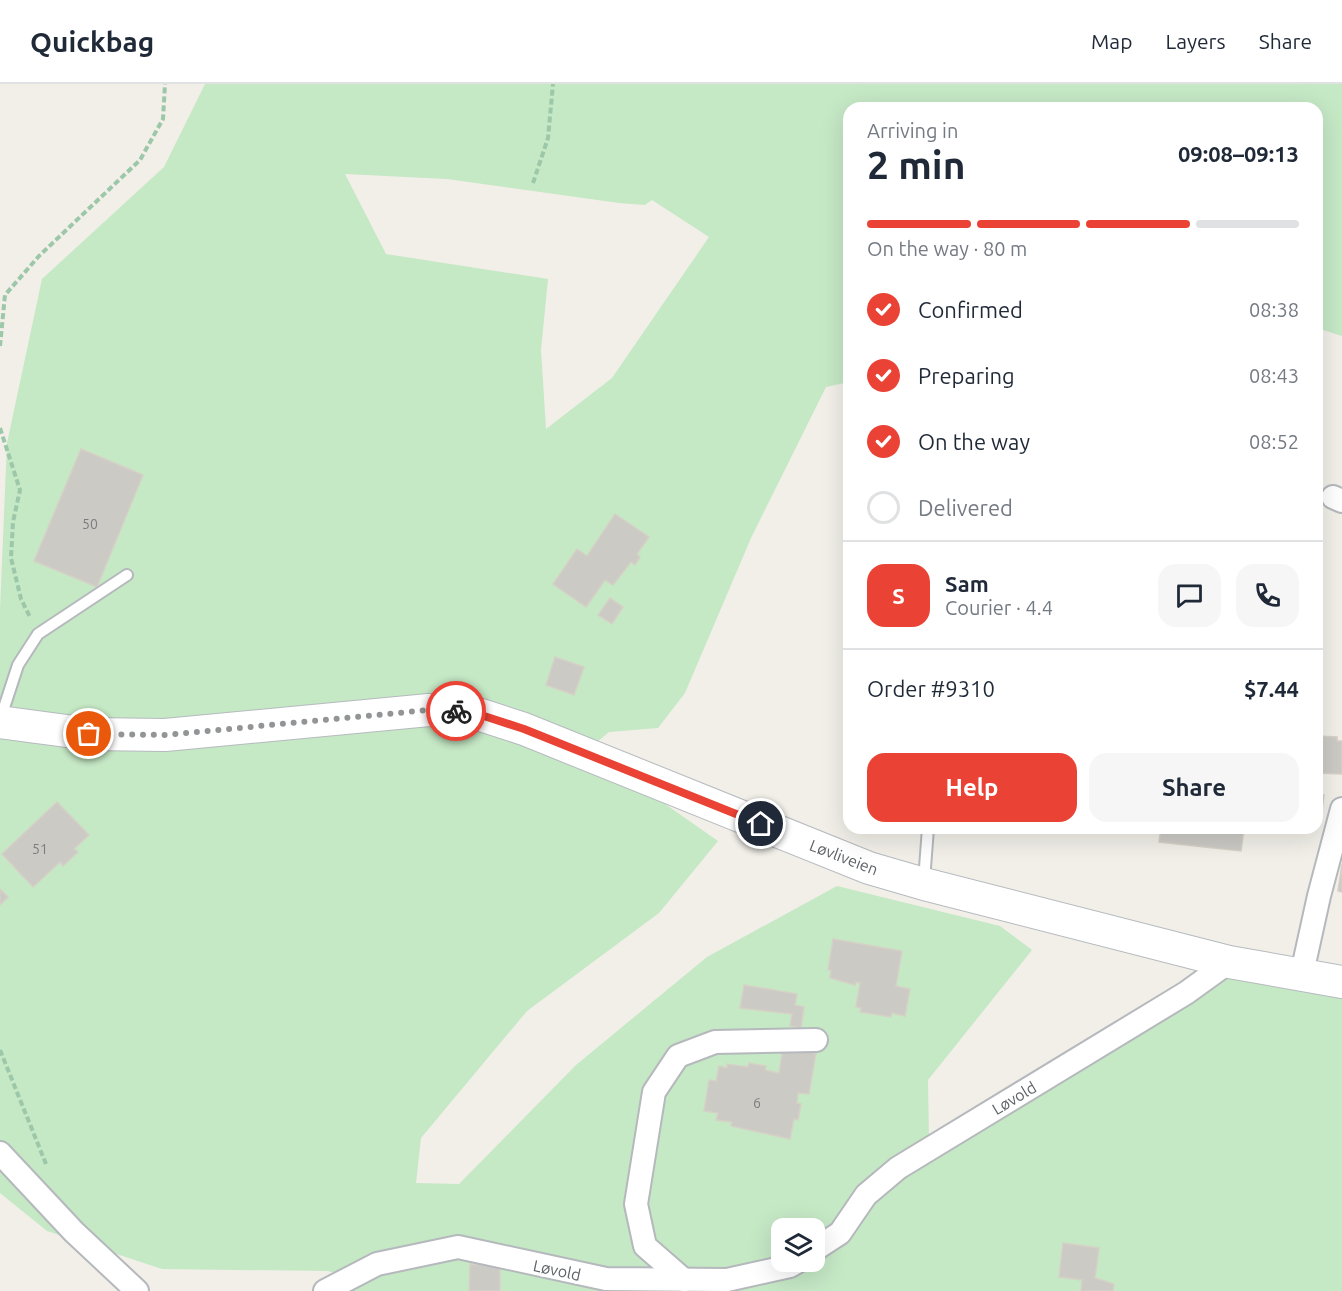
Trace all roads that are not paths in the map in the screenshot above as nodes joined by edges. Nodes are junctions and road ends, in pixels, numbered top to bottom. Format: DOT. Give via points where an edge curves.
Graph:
graph roads {
  1 [pos="127,575"];
  2 [pos="0,721"];
  3 [pos="1342,809"];
  4 [pos="928,834"];
  5 [pos="924,884"];
  6 [pos="1229,962"];
  7 [pos="1302,973"];
  8 [pos="1342,982"];
  9 [pos="816,1040"];
  10 [pos="0,1153"];
  11 [pos="825,1243"];
  12 [pos="771,1270"];
  13 [pos="684,1280"];
  14 [pos="137,1291"];
  15 [pos="325,1291"];
  1 -- 2 [label="lane" via="38,634 18,664"];
  2 -- 5 [label="main road, Løvliveien" via="89,734 165,735 429,710 481,715 868,867"];
  3 -- 7 [label="street"];
  4 -- 5 [label="lane"];
  5 -- 6 [label="main road, Løvliveien"];
  6 -- 7 [label="main road, Løvliveien"];
  6 -- 11 [label="street, Løvold" via="1186,993 898,1168 866,1195 840,1233"];
  7 -- 8 [label="main road, Løvliveien"];
  9 -- 13 [label="street" via="715,1042 678,1056 654,1092 636,1204 645,1246"];
  10 -- 14 [label="street" via="74,1232"];
  12 -- 13 [label="street, Løvold" via="727,1280"];
  13 -- 15 [label="street, Løvold" via="606,1280 459,1247 377,1264"];
}
